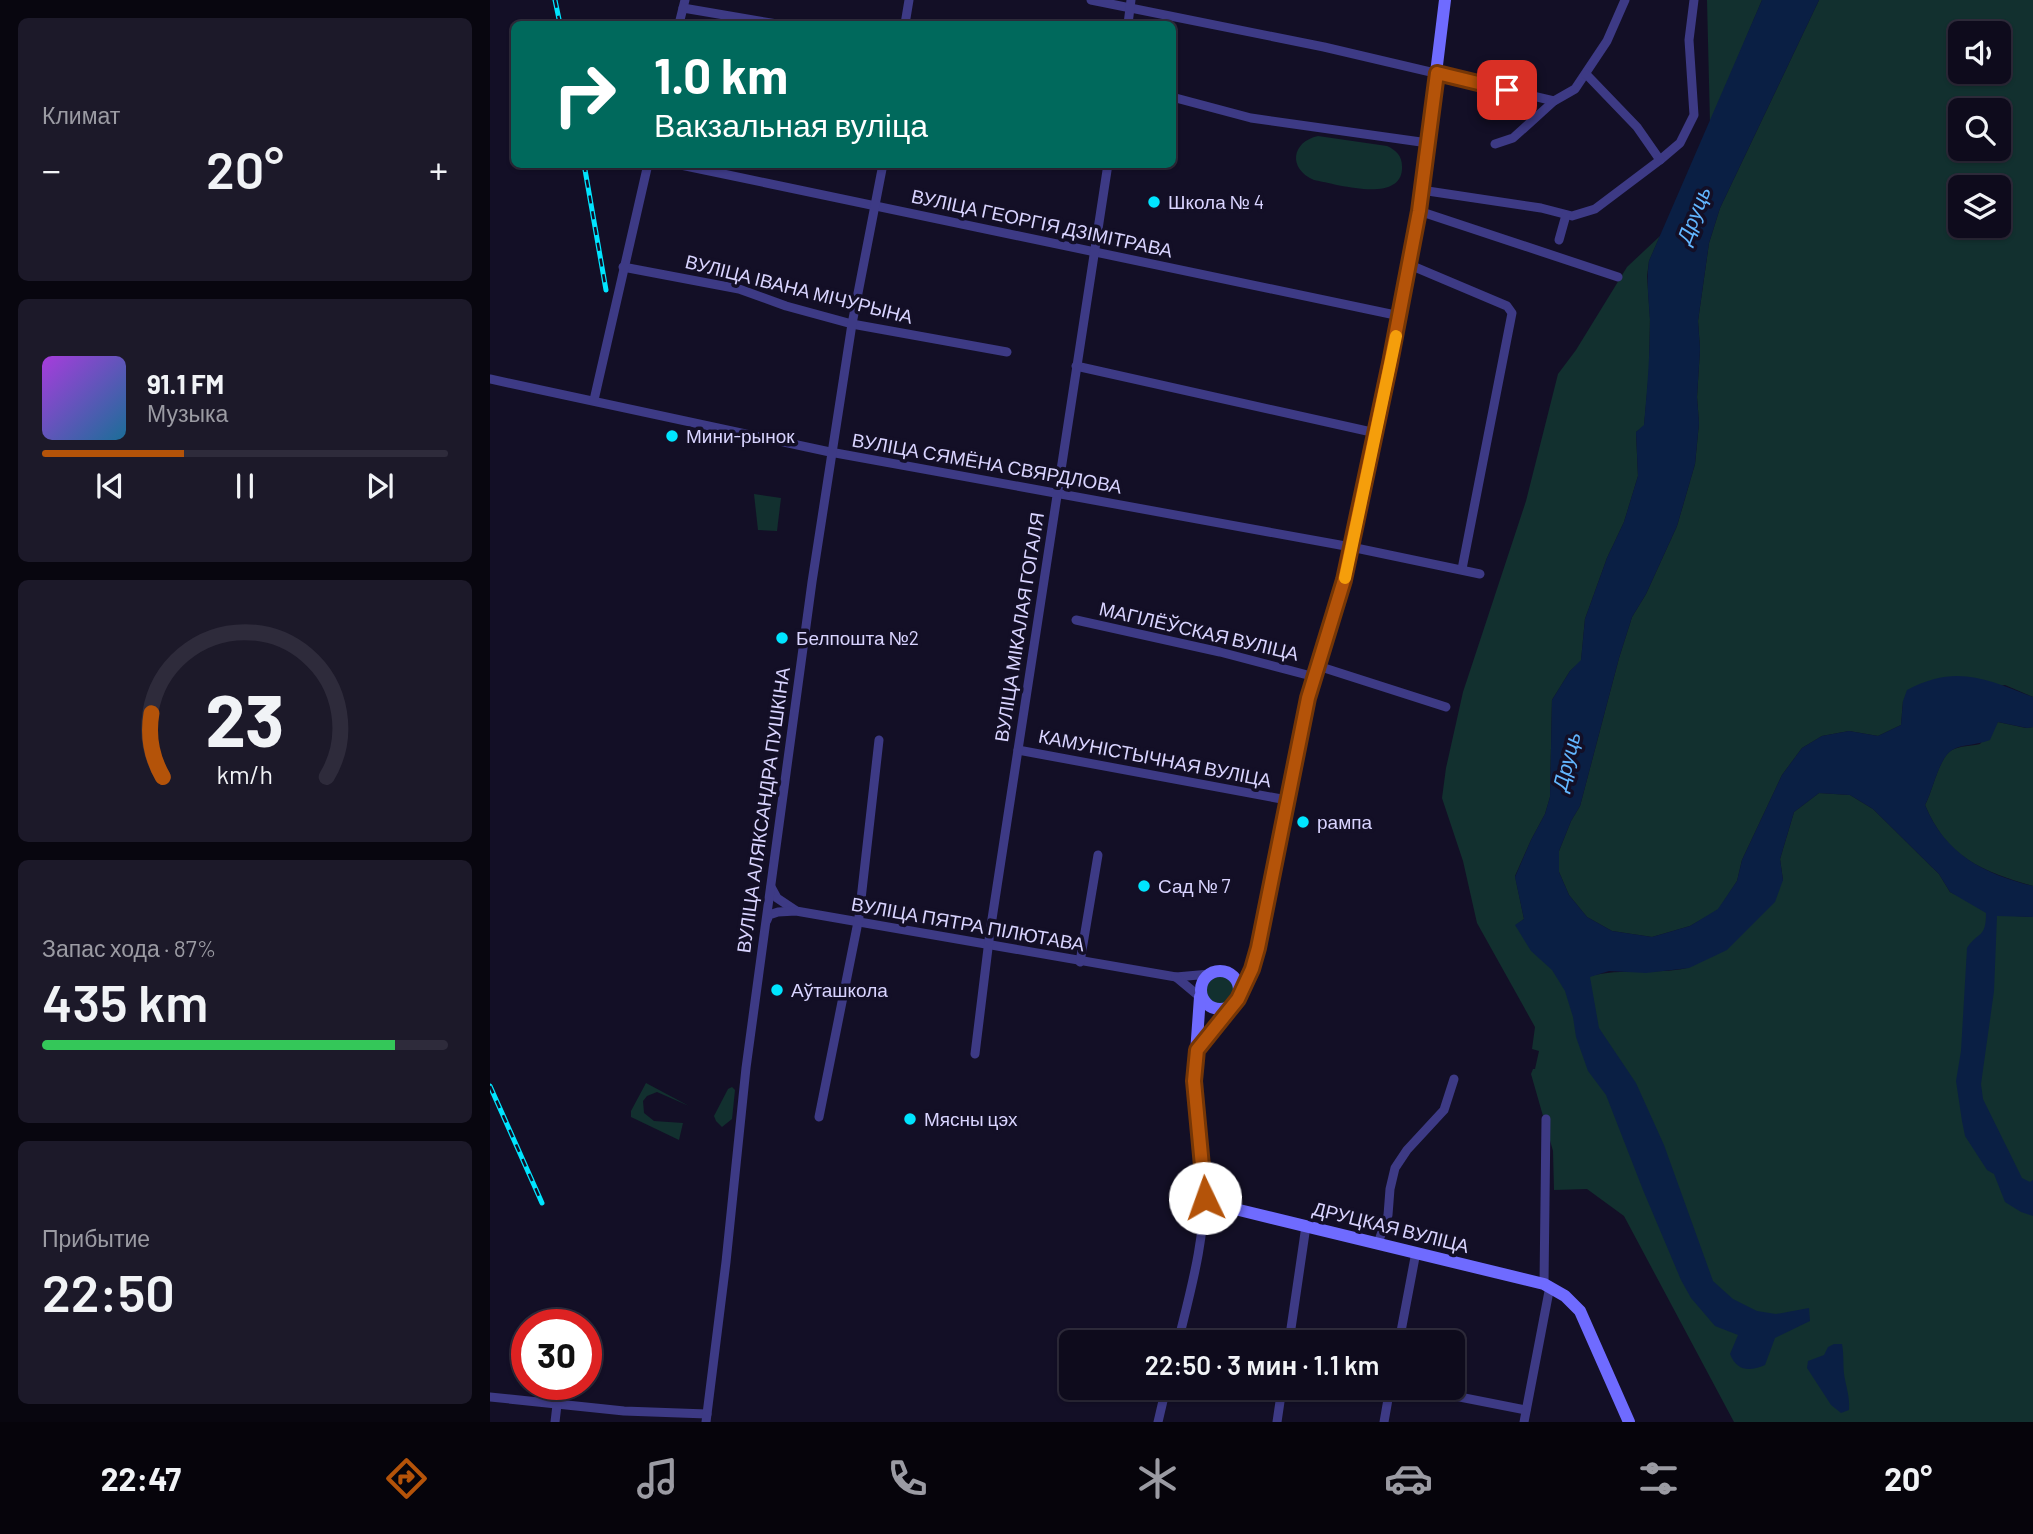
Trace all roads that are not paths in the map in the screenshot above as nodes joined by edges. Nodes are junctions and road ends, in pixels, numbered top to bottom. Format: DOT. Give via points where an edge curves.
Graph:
graph roads {
  1 [pos="909,0"];
  2 [pos="1091,0"];
  3 [pos="1445,0"];
  4 [pos="1625,0"];
  5 [pos="1694,0"];
  6 [pos="684,4"];
  7 [pos="1131,4"];
  8 [pos="680,21"];
  9 [pos="763,21"];
  10 [pos="906,21"];
  11 [pos="1437,73"];
  12 [pos="1586,74"];
  13 [pos="1176,98"];
  14 [pos="1554,101"];
  15 [pos="1427,143"];
  16 [pos="1495,144"];
  17 [pos="1660,160"];
  18 [pos="647,168"];
  19 [pos="696,168"];
  20 [pos="882,168"];
  21 [pos="1107,168"];
  22 [pos="1421,190"];
  23 [pos="876,205"];
  24 [pos="1419,211"];
  25 [pos="1566,215"];
  26 [pos="1559,240"];
  27 [pos="1095,252"];
  28 [pos="1410,265"];
  29 [pos="623,267"];
  30 [pos="1618,277"];
  31 [pos="1400,316"];
  32 [pos="852,324"];
  33 [pos="1007,352"];
  34 [pos="1076,366"];
  35 [pos="490,379"];
  36 [pos="594,400"];
  37 [pos="1376,433"];
  38 [pos="830,452"];
  39 [pos="1058,493"];
  40 [pos="1351,547"];
  41 [pos="1462,569"];
  42 [pos="1480,573"];
  43 [pos="1076,620"];
  44 [pos="1316,672"];
  45 [pos="1446,707"];
  46 [pos="879,740"];
  47 [pos="1018,750"];
  48 [pos="1286,800"];
  49 [pos="1098,855"];
  50 [pos="771,887"];
  51 [pos="796,911"];
  52 [pos="857,921"];
  53 [pos="764,928"];
  54 [pos="988,945"];
  55 [pos="1080,961"];
  56 [pos="1252,969"];
  57 [pos="1225,972"];
  58 [pos="1210,974"];
  59 [pos="1176,977"];
  60 [pos="1200,997"];
  61 [pos="1237,999"];
  62 [pos="1197,1050"];
  63 [pos="975,1054"];
  64 [pos="1454,1079"];
  65 [pos="819,1116"];
  66 [pos="1546,1119"];
  67 [pos="1204,1174"];
  68 [pos="1306,1226"];
  69 [pos="1378,1243"];
  70 [pos="1416,1252"];
  71 [pos="1547,1285"];
  72 [pos="1181,1330"];
  73 [pos="1291,1330"];
  74 [pos="1401,1330"];
  75 [pos="490,1397"];
  76 [pos="1465,1398"];
  77 [pos="1163,1400"];
  78 [pos="1280,1400"];
  79 [pos="1388,1400"];
  80 [pos="557,1405"];
  81 [pos="1526,1409"];
  82 [pos="706,1418"];
  83 [pos="555,1422"];
  84 [pos="1158,1422"];
  85 [pos="1277,1422"];
  86 [pos="1384,1422"];
  87 [pos="1524,1422"];
  88 [pos="1629,1422"];
  1 -- 10 [label="street"];
  2 -- 7 [label="street"];
  3 -- 11 [label="main road"];
  4 -- 12 [label="street"];
  5 -- 17 [label="street" via="1689,40 1694,115 1680,143"];
  6 -- 8 [label="street"];
  6 -- 9 [label="street"];
  7 -- 11 [label="street"];
  11 -- 14 [label="street"];
  11 -- 15 [label="main road"];
  12 -- 14 [label="street" via="1575,89"];
  12 -- 17 [label="street" via="1637,127"];
  13 -- 15 [label="street" via="1251,118"];
  14 -- 16 [label="street" via="1513,138"];
  15 -- 22 [label="main road"];
  17 -- 25 [label="street" via="1594,209"];
  18 -- 29 [label="street"];
  19 -- 23 [label="street, ВУЛІЦА ГЕОРГІЯ ДЗІМІТРАВА"];
  20 -- 23 [label="street, ВУЛІЦА АЛЯКСАНДРА ПУШКІНА"];
  21 -- 27 [label="street, ВУЛІЦА МІКАЛАЯ ГОГАЛЯ"];
  22 -- 24 [label="main road"];
  22 -- 25 [label="street"];
  23 -- 27 [label="street, ВУЛІЦА ГЕОРГІЯ ДЗІМІТРАВА"];
  23 -- 32 [label="street, ВУЛІЦА АЛЯКСАНДРА ПУШКІНА"];
  24 -- 28 [label="main road"];
  24 -- 30 [label="street"];
  25 -- 26 [label="street"];
  27 -- 31 [label="street, ВУЛІЦА ГЕОРГІЯ ДЗІМІТРАВА"];
  27 -- 34 [label="street, ВУЛІЦА МІКАЛАЯ ГОГАЛЯ"];
  28 -- 31 [label="main road"];
  28 -- 41 [label="street" via="1507,306 1512,313"];
  29 -- 32 [label="street, ВУЛІЦА ІВАНА МІЧУРЫНА" via="739,289"];
  29 -- 36 [label="street"];
  31 -- 37 [label="main road"];
  32 -- 33 [label="street, ВУЛІЦА ІВАНА МІЧУРЫНА"];
  32 -- 38 [label="street, ВУЛІЦА АЛЯКСАНДРА ПУШКІНА"];
  34 -- 37 [label="street"];
  34 -- 39 [label="street, ВУЛІЦА МІКАЛАЯ ГОГАЛЯ"];
  35 -- 36 [label="street, ВУЛІЦА СЯМЁНА СВЯРДЛОВА"];
  36 -- 38 [label="street, ВУЛІЦА СЯМЁНА СВЯРДЛОВА"];
  37 -- 40 [label="main road"];
  38 -- 39 [label="street, ВУЛІЦА СЯМЁНА СВЯРДЛОВА"];
  38 -- 50 [label="street, ВУЛІЦА АЛЯКСАНДРА ПУШКІНА"];
  39 -- 40 [label="street, ВУЛІЦА СЯМЁНА СВЯРДЛОВА"];
  39 -- 47 [label="street, ВУЛІЦА МІКАЛАЯ ГОГАЛЯ"];
  40 -- 41 [label="street, ВУЛІЦА СЯМЁНА СВЯРДЛОВА"];
  40 -- 44 [label="main road"];
  41 -- 42 [label="street, ВУЛІЦА СЯМЁНА СВЯРДЛОВА"];
  43 -- 44 [label="street, МАГІЛЁЎСКАЯ ВУЛІЦА"];
  44 -- 45 [label="street, МАГІЛЁЎСКАЯ ВУЛІЦА"];
  44 -- 48 [label="main road"];
  46 -- 52 [label="street"];
  47 -- 48 [label="street, КАМУНІСТЫЧНАЯ ВУЛІЦА"];
  47 -- 54 [label="street, ВУЛІЦА МІКАЛАЯ ГОГАЛЯ"];
  48 -- 56 [label="main road"];
  49 -- 55 [label="street"];
  50 -- 51 [label="street" via="776,898"];
  50 -- 53 [label="street, ВУЛІЦА АЛЯКСАНДРА ПУШКІНА"];
  51 -- 52 [label="street, ВУЛІЦА ПЯТРА ПІЛЮТАВА"];
  51 -- 53 [label="street, ВУЛІЦА ПЯТРА ПІЛЮТАВА" via="769,915"];
  52 -- 54 [label="street, ВУЛІЦА ПЯТРА ПІЛЮТАВА"];
  52 -- 65 [label="street"];
  53 -- 82 [label="street, ВУЛІЦА АЛЯКСАНДРА ПУШКІНА"];
  54 -- 55 [label="street, ВУЛІЦА ПЯТРА ПІЛЮТАВА"];
  54 -- 63 [label="street, ВУЛІЦА МІКАЛАЯ ГОГАЛЯ"];
  55 -- 59 [label="street, ВУЛІЦА ПЯТРА ПІЛЮТАВА"];
  56 -- 57 [label="main road"];
  56 -- 61 [label="main road"];
  57 -- 58 [label="main road"];
  57 -- 61 [label="main road" via="1237,979"];
  58 -- 59 [label="street, ВУЛІЦА ПЯТРА ПІЛЮТАВА"];
  58 -- 60 [label="main road, ДРУЦКАЯ ВУЛІЦА" via="1200,984"];
  59 -- 60 [label="street"];
  60 -- 61 [label="main road" via="1217,1008"];
  60 -- 62 [label="main road, ДРУЦКАЯ ВУЛІЦА"];
  61 -- 62 [label="main road"];
  62 -- 67 [label="main road, ДРУЦКАЯ ВУЛІЦА" via="1194,1081"];
  64 -- 69 [label="street" via="1444,1110 1395,1168 1388,1215"];
  66 -- 71 [label="street"];
  67 -- 68 [label="main road, ДРУЦКАЯ ВУЛІЦА" via="1208,1189 1231,1208"];
  67 -- 72 [label="street" via="1204,1224"];
  68 -- 69 [label="main road, ДРУЦКАЯ ВУЛІЦА"];
  68 -- 73 [label="street"];
  69 -- 70 [label="main road, ДРУЦКАЯ ВУЛІЦА"];
  70 -- 71 [label="main road, ДРУЦКАЯ ВУЛІЦА"];
  70 -- 74 [label="street"];
  71 -- 81 [label="street"];
  71 -- 88 [label="main road, ДРУЦКАЯ ВУЛІЦА" via="1580,1311"];
  75 -- 80 [label="street"];
  76 -- 81 [label="street"];
  77 -- 84 [label="street"];
  78 -- 85 [label="street"];
  79 -- 86 [label="street"];
  80 -- 82 [label="street"];
  80 -- 83 [label="street"];
  81 -- 87 [label="street"];
}
